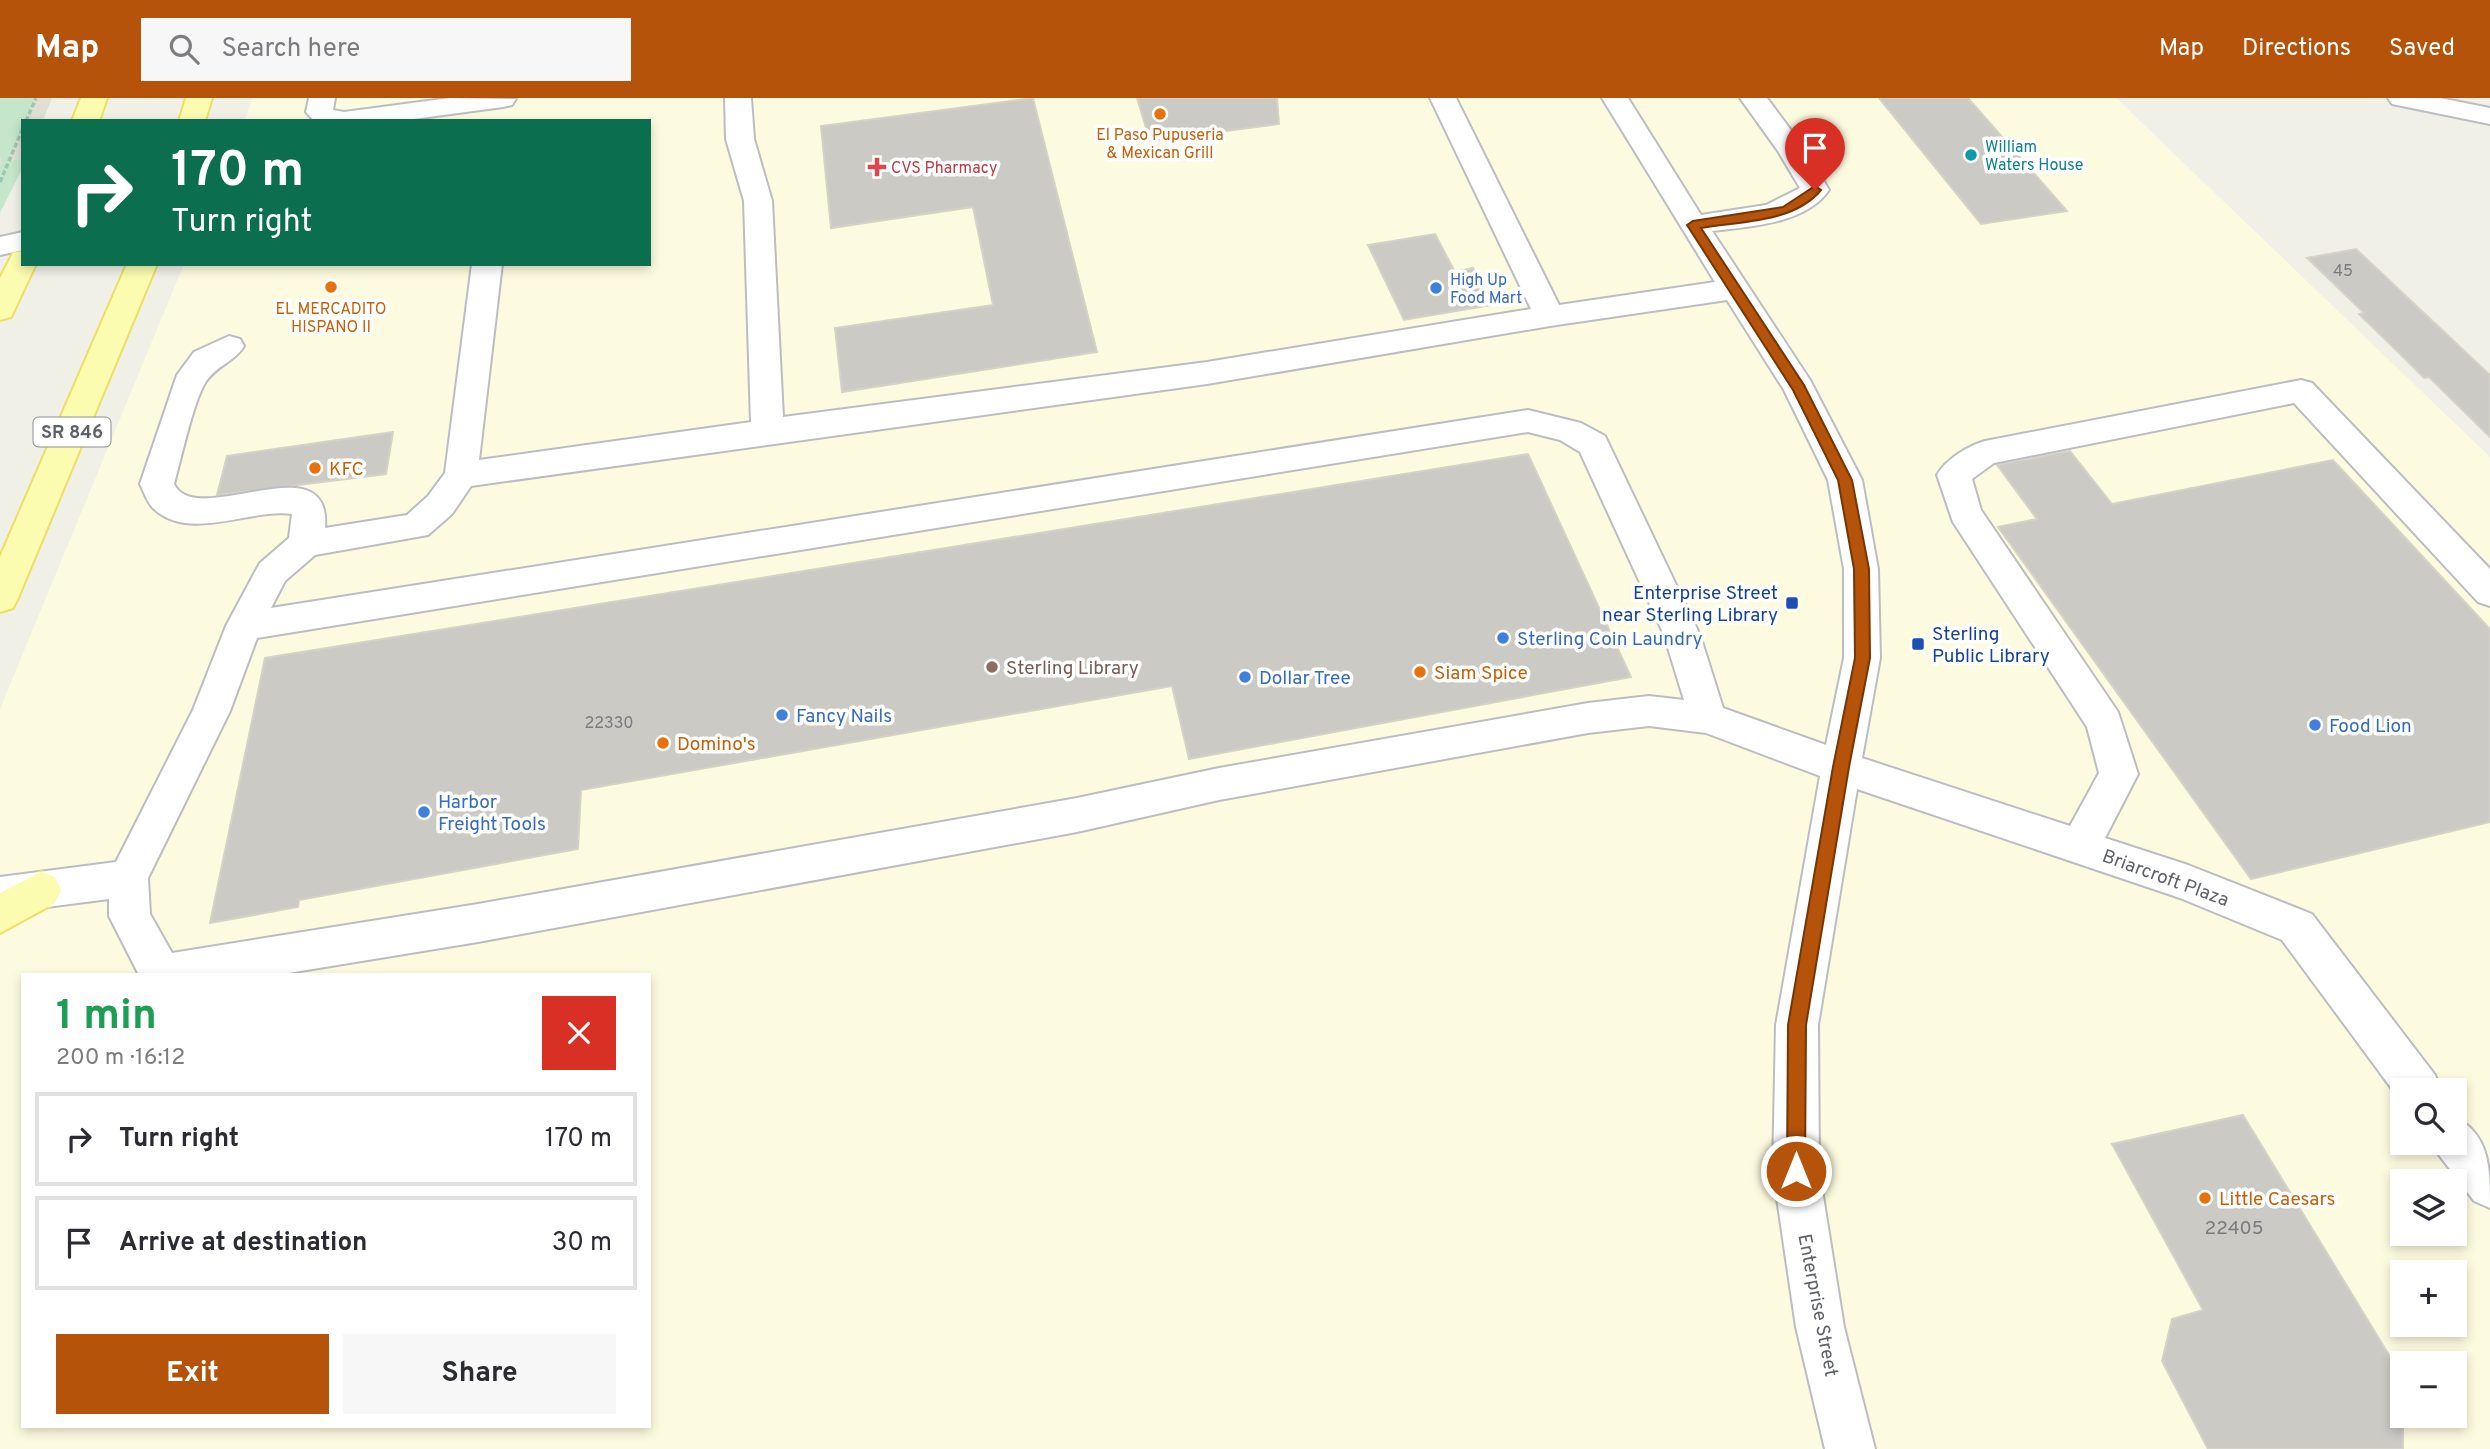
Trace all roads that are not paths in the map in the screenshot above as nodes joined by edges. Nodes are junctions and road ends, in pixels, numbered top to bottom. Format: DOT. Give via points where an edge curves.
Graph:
graph roads {
  1 [pos="94,98"];
  2 [pos="199,98"];
  3 [pos="322,98"];
  4 [pos="738,98"];
  5 [pos="1443,98"];
  6 [pos="1615,98"];
  7 [pos="1752,98"];
  8 [pos="2401,98"];
  9 [pos="503,106"];
  10 [pos="2490,116"];
  11 [pos="86,119"];
  12 [pos="192,119"];
  13 [pos="336,119"];
  14 [pos="355,119"];
  15 [pos="1693,225"];
  16 [pos="21,241"];
  17 [pos="0,246"];
  18 [pos="21,264"];
  19 [pos="141,266"];
  20 [pos="487,266"];
  21 [pos="1736,289"];
  22 [pos="0,310"];
  23 [pos="1550,316"];
  24 [pos="229,346"];
  25 [pos="768,430"];
  26 [pos="461,475"];
  27 [pos="306,544"];
  28 [pos="2490,592"];
  29 [pos="0,598"];
  30 [pos="244,626"];
  31 [pos="1707,718"];
  32 [pos="1841,767"];
  33 [pos="2080,846"];
  34 [pos="128,878"];
  35 [pos="41,890"];
  36 [pos="0,895"];
  37 [pos="0,914"];
  38 [pos="160,973"];
  39 [pos="167,973"];
  40 [pos="2410,1078"];
  41 [pos="2467,1155"];
  42 [pos="2490,1185"];
  43 [pos="1850,1449"];
  1 -- 11 [label="main road"];
  2 -- 12 [label="main road"];
  3 -- 13 [label="street" via="319,112"];
  4 -- 25 [label="street" via="740,139 758,201"];
  5 -- 23 [label="street"];
  6 -- 15 [label="street, Enterprise Street"];
  7 -- 15 [label="street" via="1815,190 1786,210"];
  8 -- 10 [label="street"];
  9 -- 14 [label="street"];
  15 -- 21 [label="street, Enterprise Street"];
  16 -- 17 [label="street"];
  18 -- 22 [label="main road"];
  19 -- 29 [label="main road, SR 846"];
  20 -- 26 [label="street"];
  21 -- 23 [label="street"];
  21 -- 32 [label="street, Enterprise Street" via="1799,388 1845,480 1861,569 1863,658"];
  23 -- 25 [label="street" via="1207,373"];
  24 -- 27 [label="street" via="205,360 188,383 157,484 160,497 182,510 283,500 302,503 309,512"];
  25 -- 26 [label="street"];
  26 -- 27 [label="street" via="440,505 416,526"];
  27 -- 30 [label="street" via="272,572"];
  28 -- 33 [label="street" via="2301,391 1985,453 1954,475 1965,513 2105,723 2119,774"];
  30 -- 31 [label="street" via="1528,421 1570,431 1593,444 1682,635"];
  30 -- 34 [label="street" via="211,711"];
  31 -- 32 [label="street, Briarcroft Plaza"];
  31 -- 39 [label="street, Briarcroft Plaza" via="1649,711 1588,718 478,923"];
  32 -- 33 [label="street, Briarcroft Plaza"];
  32 -- 43 [label="street, Enterprise Street" via="1797,1025 1796,1171 1820,1327"];
  33 -- 40 [label="street, Briarcroft Plaza" via="2297,927"];
  34 -- 35 [label="street"];
  34 -- 38 [label="street, Briarcroft Plaza" via="130,916"];
  35 -- 36 [label="street"];
  35 -- 37 [label="main road"];
  41 -- 42 [label="street"];
}
